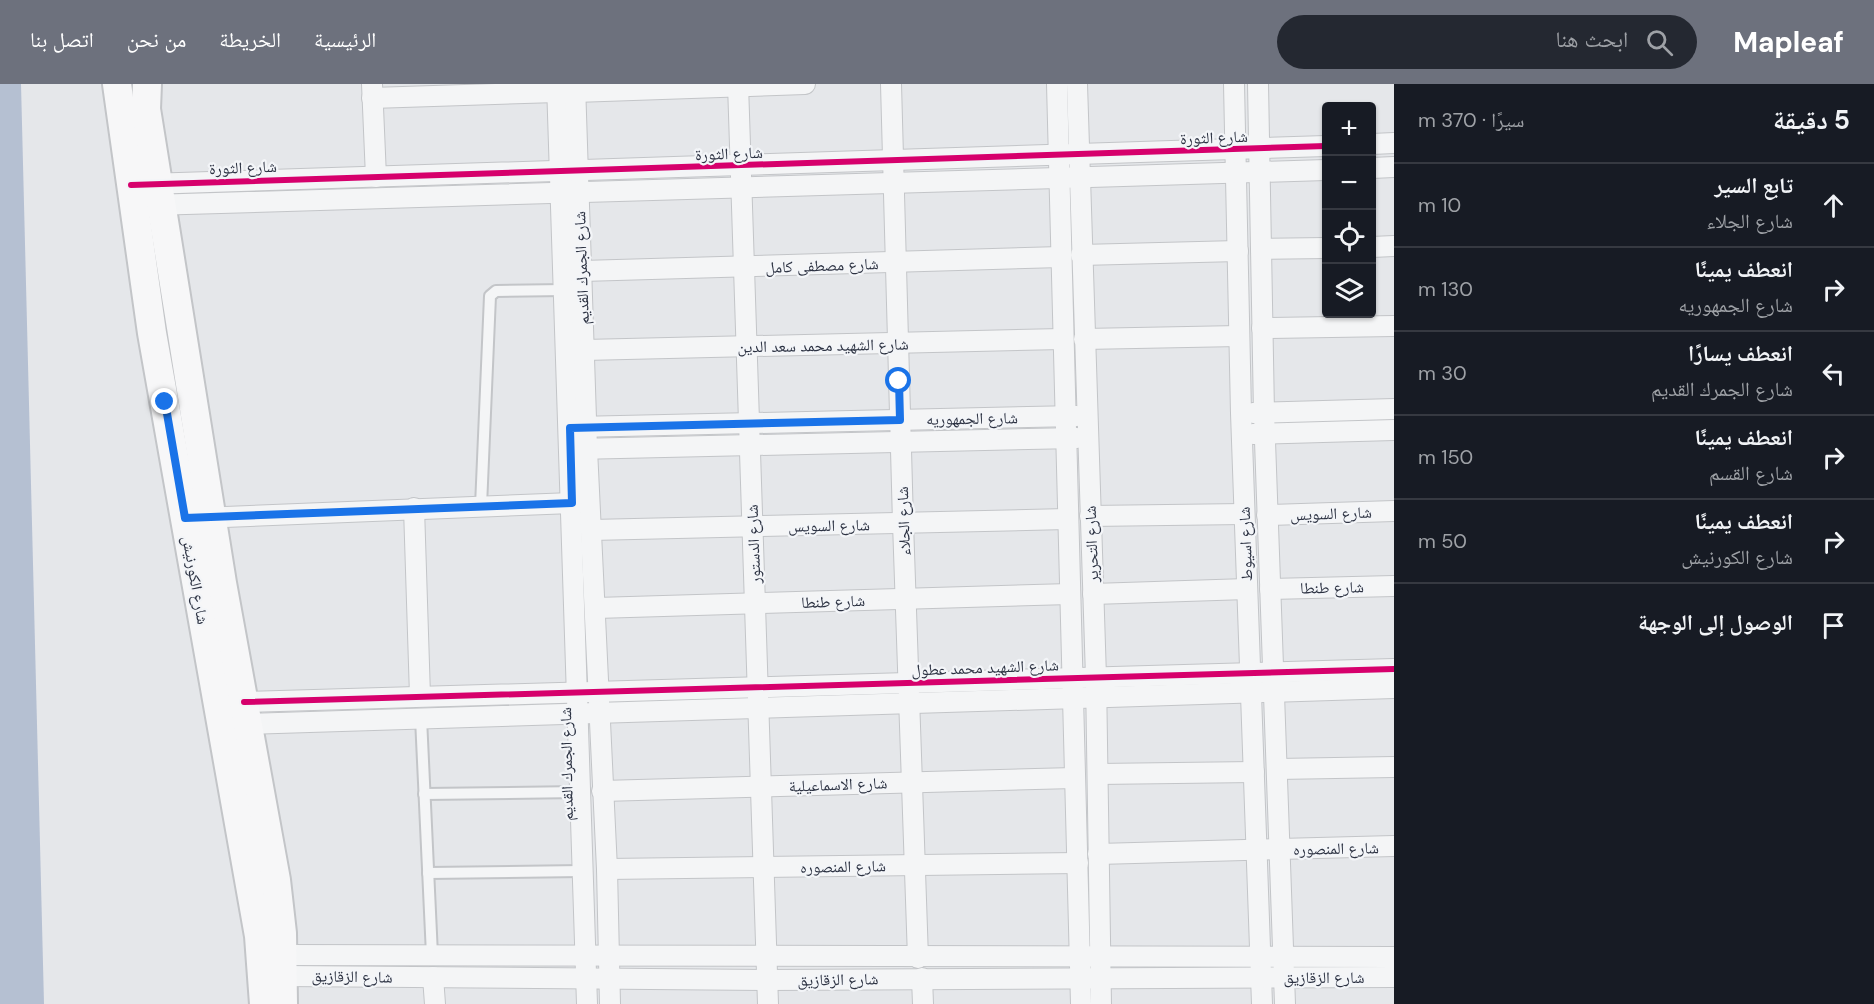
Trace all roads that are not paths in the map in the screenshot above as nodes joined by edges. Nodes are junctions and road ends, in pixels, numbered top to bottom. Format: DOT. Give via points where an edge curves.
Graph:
graph roads {
  1 [pos="117,84"];
  2 [pos="147,84"];
  3 [pos="805,84"];
  4 [pos="891,84"];
  5 [pos="1057,84"];
  6 [pos="1077,84"];
  7 [pos="1234,84"];
  8 [pos="1257,84"];
  9 [pos="738,85"];
  10 [pos="566,88"];
  11 [pos="372,91"];
  12 [pos="1394,143"];
  13 [pos="1376,144"];
  14 [pos="1322,146"];
  15 [pos="1259,149"];
  16 [pos="1236,150"];
  17 [pos="1080,155"];
  18 [pos="1059,156"];
  19 [pos="893,162"];
  20 [pos="740,166"];
  21 [pos="1394,167"];
  22 [pos="1376,168"];
  23 [pos="1322,170"];
  24 [pos="569,171"];
  25 [pos="1236,172"];
  26 [pos="1259,172"];
  27 [pos="1079,176"];
  28 [pos="376,177"];
  29 [pos="1060,177"];
  30 [pos="894,182"];
  31 [pos="741,187"];
  32 [pos="570,193"];
  33 [pos="146,195"];
  34 [pos="1394,246"];
  35 [pos="1376,247"];
  36 [pos="1322,248"];
  37 [pos="1261,249"];
  38 [pos="1238,251"];
  39 [pos="1082,255"];
  40 [pos="1061,257"];
  41 [pos="896,262"];
  42 [pos="743,267"];
  43 [pos="582,271"];
  44 [pos="565,290"];
  45 [pos="1394,326"];
  46 [pos="1262,328"];
  47 [pos="1239,336"];
  48 [pos="1062,339"];
  49 [pos="1084,339"];
  50 [pos="898,343"];
  51 [pos="746,346"];
  52 [pos="584,350"];
  53 [pos="1394,409"];
  54 [pos="1241,413"];
  55 [pos="1264,413"];
  56 [pos="1064,416"];
  57 [pos="1086,416"];
  58 [pos="900,420"];
  59 [pos="749,424"];
  60 [pos="578,428"];
  61 [pos="1394,430"];
  62 [pos="1264,433"];
  63 [pos="1241,434"];
  64 [pos="1087,438"];
  65 [pos="1065,439"];
  66 [pos="900,442"];
  67 [pos="750,446"];
  68 [pos="579,449"];
  69 [pos="572,503"];
  70 [pos="481,506"];
  71 [pos="414,508"];
  72 [pos="1394,511"];
  73 [pos="1244,514"];
  74 [pos="1267,515"];
  75 [pos="1090,516"];
  76 [pos="198,518"];
  77 [pos="1067,519"];
  78 [pos="903,523"];
  79 [pos="753,526"];
  80 [pos="591,530"];
  81 [pos="1394,586"];
  82 [pos="1247,589"];
  83 [pos="1270,589"];
  84 [pos="1070,594"];
  85 [pos="1093,594"];
  86 [pos="906,599"];
  87 [pos="755,603"];
  88 [pos="596,608"];
  89 [pos="1394,669"];
  90 [pos="1096,677"];
  91 [pos="1072,678"];
  92 [pos="910,682"];
  93 [pos="1250,682"];
  94 [pos="1273,682"];
  95 [pos="758,687"];
  96 [pos="1394,688"];
  97 [pos="577,692"];
  98 [pos="598,692"];
  99 [pos="420,696"];
  100 [pos="1096,697"];
  101 [pos="1072,698"];
  102 [pos="911,703"];
  103 [pos="759,708"];
  104 [pos="599,712"];
  105 [pos="578,713"];
  106 [pos="234,714"];
  107 [pos="421,718"];
  108 [pos="1394,767"];
  109 [pos="1277,769"];
  110 [pos="1254,772"];
  111 [pos="1098,774"];
  112 [pos="1074,778"];
  113 [pos="914,782"];
  114 [pos="761,786"];
  115 [pos="602,790"];
  116 [pos="580,792"];
  117 [pos="424,794"];
  118 [pos="1394,846"];
  119 [pos="1279,849"];
  120 [pos="1257,850"];
  121 [pos="1098,854"];
  122 [pos="1078,863"];
  123 [pos="916,865"];
  124 [pos="764,867"];
  125 [pos="607,869"];
  126 [pos="582,871"];
  127 [pos="428,873"];
  128 [pos="432,955"];
  129 [pos="585,956"];
  130 [pos="608,956"];
  131 [pos="767,957"];
  132 [pos="1283,957"];
  133 [pos="1394,957"];
  134 [pos="918,958"];
  135 [pos="1090,958"];
  136 [pos="272,965"];
  137 [pos="1262,967"];
  138 [pos="433,977"];
  139 [pos="1284,977"];
  140 [pos="1394,977"];
  141 [pos="922,978"];
  142 [pos="1080,978"];
  143 [pos="1100,978"];
  144 [pos="586,979"];
  145 [pos="609,979"];
  146 [pos="768,980"];
  147 [pos="264,1004"];
  148 [pos="283,1004"];
  149 [pos="435,1004"];
  150 [pos="587,1004"];
  151 [pos="610,1004"];
  152 [pos="768,1004"];
  153 [pos="923,1004"];
  154 [pos="1081,1004"];
  155 [pos="1101,1004"];
  156 [pos="1262,1004"];
  157 [pos="1284,1004"];
  1 -- 33 [label="main road, شارع الكورنيش"];
  2 -- 33 [label="main road, شارع الكورنيش"];
  3 -- 9 [label="street"];
  4 -- 19 [label="street, شارع الجلاء"];
  5 -- 18 [label="street, شارع التحرير"];
  6 -- 17 [label="street, شارع التحرير"];
  7 -- 16 [label="street, شارع اسيوط"];
  8 -- 15 [label="street, شارع اسيوط"];
  9 -- 10 [label="street"];
  9 -- 20 [label="street, شارع الدستور"];
  10 -- 11 [label="street"];
  10 -- 24 [label="street, شارع الجمرك القديم"];
  11 -- 28 [label="street"];
  12 -- 13 [label="street"];
  14 -- 15 [label="street, شارع الثورة"];
  15 -- 16 [label="street, شارع الثورة"];
  15 -- 26 [label="street, شارع اسيوط"];
  16 -- 17 [label="street, شارع الثورة"];
  16 -- 25 [label="street, شارع اسيوط"];
  17 -- 18 [label="street, شارع الثورة"];
  17 -- 27 [label="street, شارع التحرير"];
  18 -- 19 [label="street, شارع الثورة"];
  18 -- 29 [label="street, شارع التحرير"];
  19 -- 20 [label="street, شارع الثورة"];
  19 -- 30 [label="street, شارع الجلاء"];
  20 -- 24 [label="street, شارع الثورة"];
  20 -- 31 [label="street, شارع الدستور"];
  21 -- 22 [label="street"];
  23 -- 26 [label="street, شارع الثورة"];
  24 -- 28 [label="street, شارع الثورة"];
  24 -- 32 [label="street, شارع الجمرك القديم"];
  25 -- 26 [label="street, شارع الثورة"];
  25 -- 27 [label="street, شارع الثورة"];
  25 -- 38 [label="street, شارع اسيوط"];
  26 -- 37 [label="street, شارع اسيوط"];
  27 -- 29 [label="street, شارع الثورة"];
  27 -- 39 [label="street, شارع التحرير"];
  28 -- 33 [label="street, شارع الثورة"];
  29 -- 30 [label="street, شارع الثورة"];
  29 -- 40 [label="street, شارع التحرير"];
  30 -- 31 [label="street, شارع الثورة"];
  30 -- 41 [label="street, شارع الجلاء"];
  31 -- 32 [label="street, شارع الثورة"];
  31 -- 42 [label="street, شارع الدستور"];
  32 -- 33 [label="street, شارع الثورة"];
  32 -- 43 [label="street, شارع الجمرك القديم"];
  32 -- 44 [label="street, شارع الجمرك القديم"];
  33 -- 76 [label="main road, شارع الكورنيش"];
  34 -- 35 [label="street"];
  36 -- 37 [label="street"];
  37 -- 46 [label="street, شارع اسيوط"];
  38 -- 39 [label="street"];
  38 -- 47 [label="street, شارع اسيوط"];
  39 -- 49 [label="street, شارع التحرير"];
  40 -- 41 [label="street, شارع مصطفى كامل"];
  40 -- 48 [label="street, شارع التحرير"];
  41 -- 42 [label="street, شارع مصطفى كامل"];
  41 -- 50 [label="street, شارع الجلاء"];
  42 -- 43 [label="street, شارع مصطفى كامل"];
  42 -- 51 [label="street, شارع الدستور"];
  43 -- 52 [label="street, شارع الجمرك القديم"];
  44 -- 60 [label="street, شارع الجمرك القديم"];
  44 -- 70 [label="lane" via="496,291 490,296"];
  45 -- 46 [label="street"];
  46 -- 55 [label="street, شارع اسيوط"];
  47 -- 49 [label="street"];
  47 -- 54 [label="street, شارع اسيوط"];
  48 -- 50 [label="street, شارع الشهيد محمد سعد الدين"];
  48 -- 56 [label="street, شارع التحرير"];
  49 -- 57 [label="street, شارع التحرير"];
  50 -- 51 [label="street, شارع الشهيد محمد سعد الدين"];
  50 -- 58 [label="street, شارع الجلاء"];
  51 -- 52 [label="street, شارع الشهيد محمد سعد الدين"];
  51 -- 59 [label="street, شارع الدستور"];
  52 -- 60 [label="street, شارع الجمرك القديم"];
  53 -- 55 [label="street"];
  54 -- 55 [label="street"];
  54 -- 63 [label="street, شارع اسيوط"];
  55 -- 62 [label="street, شارع اسيوط"];
  56 -- 57 [label="street, شارع الجمهوريه"];
  56 -- 58 [label="street, شارع الجمهوريه"];
  56 -- 65 [label="street, شارع التحرير"];
  57 -- 64 [label="street, شارع التحرير"];
  58 -- 59 [label="street, شارع الجمهوريه"];
  58 -- 66 [label="street, شارع الجلاء"];
  59 -- 60 [label="street, شارع الجمهوريه"];
  59 -- 67 [label="street, شارع الدستور"];
  60 -- 68 [label="street, شارع الجمرك القديم"];
  61 -- 62 [label="street"];
  62 -- 63 [label="street"];
  62 -- 74 [label="street, شارع اسيوط"];
  63 -- 73 [label="street, شارع اسيوط"];
  64 -- 65 [label="street, شارع الجمهوريه"];
  64 -- 75 [label="street, شارع التحرير"];
  65 -- 66 [label="street, شارع الجمهوريه"];
  65 -- 77 [label="street, شارع التحرير"];
  66 -- 67 [label="street, شارع الجمهوريه"];
  66 -- 78 [label="street, شارع الجلاء"];
  67 -- 68 [label="street, شارع الجمهوريه"];
  67 -- 79 [label="street, شارع الدستور"];
  68 -- 69 [label="street, شارع الجمرك القديم"];
  68 -- 80 [label="street, شارع الجمرك القديم"];
  69 -- 70 [label="street"];
  69 -- 97 [label="street, شارع الجمرك القديم"];
  70 -- 71 [label="street"];
  71 -- 76 [label="street"];
  71 -- 99 [label="street"];
  72 -- 74 [label="street, شارع السويس"];
  73 -- 75 [label="street"];
  73 -- 82 [label="street, شارع اسيوط"];
  74 -- 83 [label="street, شارع اسيوط"];
  75 -- 85 [label="street, شارع التحرير"];
  76 -- 106 [label="main road, شارع الكورنيش"];
  77 -- 78 [label="street, شارع السويس"];
  77 -- 84 [label="street, شارع التحرير"];
  78 -- 79 [label="street, شارع السويس"];
  78 -- 86 [label="street, شارع الجلاء"];
  79 -- 80 [label="street, شارع السويس"];
  79 -- 87 [label="street, شارع الدستور"];
  80 -- 88 [label="street, شارع الجمرك القديم"];
  81 -- 83 [label="street, شارع طنطا"];
  82 -- 85 [label="street"];
  82 -- 93 [label="street, شارع اسيوط"];
  83 -- 94 [label="street, شارع اسيوط"];
  84 -- 86 [label="street, شارع طنطا"];
  84 -- 91 [label="street, شارع التحرير"];
  85 -- 90 [label="street, شارع التحرير"];
  86 -- 87 [label="street, شارع طنطا"];
  86 -- 92 [label="street, شارع الجلاء"];
  87 -- 88 [label="street, شارع طنطا"];
  87 -- 95 [label="street, شارع الدستور"];
  88 -- 98 [label="street, شارع الجمرك القديم"];
  89 -- 94 [label="street, شارع الشهيد محمد عطول"];
  90 -- 91 [label="street, شارع الشهيد محمد عطول"];
  90 -- 93 [label="street, شارع الشهيد محمد عطول"];
  90 -- 100 [label="street, شارع التحرير"];
  91 -- 92 [label="street, شارع الشهيد محمد عطول"];
  91 -- 101 [label="street, شارع التحرير"];
  92 -- 95 [label="street, شارع الشهيد محمد عطول"];
  92 -- 102 [label="street, شارع الجلاء"];
  93 -- 94 [label="street, شارع الشهيد محمد عطول"];
  93 -- 100 [label="street, شارع الشهيد محمد عطول"];
  93 -- 110 [label="street, شارع اسيوط"];
  94 -- 96 [label="street, شارع الشهيد محمد عطول"];
  94 -- 109 [label="street, شارع اسيوط"];
  95 -- 98 [label="street, شارع الشهيد محمد عطول"];
  95 -- 103 [label="street, شارع الدستور"];
  97 -- 98 [label="street, شارع الشهيد محمد عطول"];
  97 -- 99 [label="street, شارع الشهيد محمد عطول"];
  97 -- 105 [label="street, شارع الجمرك القديم"];
  98 -- 104 [label="street, شارع الجمرك القديم"];
  99 -- 106 [label="street, شارع الشهيد محمد عطول"];
  100 -- 101 [label="street, شارع الشهيد محمد عطول"];
  100 -- 111 [label="street, شارع التحرير"];
  101 -- 102 [label="street, شارع الشهيد محمد عطول"];
  101 -- 112 [label="street, شارع التحرير"];
  102 -- 103 [label="street, شارع الشهيد محمد عطول"];
  102 -- 113 [label="street, شارع الجلاء"];
  103 -- 104 [label="street, شارع الشهيد محمد عطول"];
  103 -- 114 [label="street, شارع الدستور"];
  104 -- 105 [label="street, شارع الشهيد محمد عطول"];
  104 -- 115 [label="street, شارع الجمرك القديم"];
  105 -- 107 [label="street, شارع الشهيد محمد عطول"];
  105 -- 116 [label="street, شارع الجمرك القديم"];
  106 -- 107 [label="street, شارع الشهيد محمد عطول"];
  106 -- 136 [label="main road, شارع الكورنيش" via="276,880"];
  107 -- 117 [label="lane"];
  108 -- 109 [label="street"];
  109 -- 119 [label="street, شارع اسيوط"];
  110 -- 111 [label="street"];
  110 -- 120 [label="street, شارع اسيوط"];
  111 -- 121 [label="street, شارع التحرير"];
  112 -- 113 [label="street, شارع الاسماعيلية"];
  112 -- 122 [label="street, شارع التحرير"];
  113 -- 114 [label="street, شارع الاسماعيلية"];
  113 -- 123 [label="street, شارع الجلاء"];
  114 -- 115 [label="street, شارع الاسماعيلية"];
  114 -- 124 [label="street, شارع الدستور"];
  115 -- 125 [label="street, شارع الجمرك القديم"];
  116 -- 117 [label="lane"];
  116 -- 126 [label="street, شارع الجمرك القديم"];
  117 -- 127 [label="lane"];
  118 -- 119 [label="street, شارع المنصوره"];
  119 -- 120 [label="street, شارع المنصوره"];
  119 -- 132 [label="street, شارع اسيوط"];
  120 -- 121 [label="street, شارع المنصوره"];
  120 -- 137 [label="street, شارع اسيوط"];
  121 -- 135 [label="street, شارع التحرير"];
  122 -- 123 [label="street, شارع المنصوره"];
  122 -- 135 [label="street, شارع التحرير"];
  123 -- 124 [label="street, شارع المنصوره"];
  123 -- 134 [label="street, شارع الجلاء"];
  124 -- 125 [label="street, شارع المنصوره"];
  124 -- 131 [label="street, شارع الدستور"];
  125 -- 130 [label="street, شارع الجمرك القديم"];
  126 -- 127 [label="lane"];
  126 -- 129 [label="street, شارع الجمرك القديم"];
  127 -- 128 [label="lane"];
  128 -- 129 [label="street, شارع الزقازيق"];
  128 -- 136 [label="street, شارع الزقازيق"];
  129 -- 130 [label="street, شارع الزقازيق"];
  129 -- 144 [label="street, شارع الجمرك القديم"];
  130 -- 131 [label="street, شارع الزقازيق"];
  130 -- 145 [label="street, شارع الجمرك القديم"];
  131 -- 134 [label="street, شارع الزقازيق"];
  131 -- 146 [label="street, شارع الدستور"];
  132 -- 133 [label="street, شارع الزقازيق"];
  132 -- 137 [label="street, شارع الزقازيق"];
  132 -- 139 [label="street, شارع اسيوط"];
  134 -- 135 [label="street, شارع الزقازيق"];
  135 -- 137 [label="street, شارع الزقازيق"];
  135 -- 142 [label="street, شارع التحرير"];
  135 -- 143 [label="street, شارع التحرير"];
  136 -- 138 [label="street, شارع الزقازيق"];
  136 -- 147 [label="main road, شارع الكورنيش"];
  136 -- 148 [label="main road, شارع الكورنيش"];
  137 -- 139 [label="street, شارع الزقازيق"];
  137 -- 143 [label="street, شارع الزقازيق"];
  137 -- 156 [label="street, شارع اسيوط"];
  138 -- 144 [label="street, شارع الزقازيق"];
  138 -- 149 [label="street"];
  139 -- 140 [label="street, شارع الزقازيق"];
  139 -- 157 [label="street, شارع اسيوط"];
  141 -- 142 [label="street, شارع الزقازيق"];
  141 -- 146 [label="street, شارع الزقازيق"];
  141 -- 153 [label="street"];
  142 -- 143 [label="street, شارع الزقازيق"];
  142 -- 154 [label="street, شارع التحرير"];
  143 -- 155 [label="street, شارع التحرير"];
  144 -- 145 [label="street, شارع الزقازيق"];
  144 -- 150 [label="street, شارع الجمرك القديم"];
  145 -- 146 [label="street, شارع الزقازيق"];
  145 -- 151 [label="street, شارع الجمرك القديم"];
  146 -- 152 [label="street, شارع الدستور"];
}
